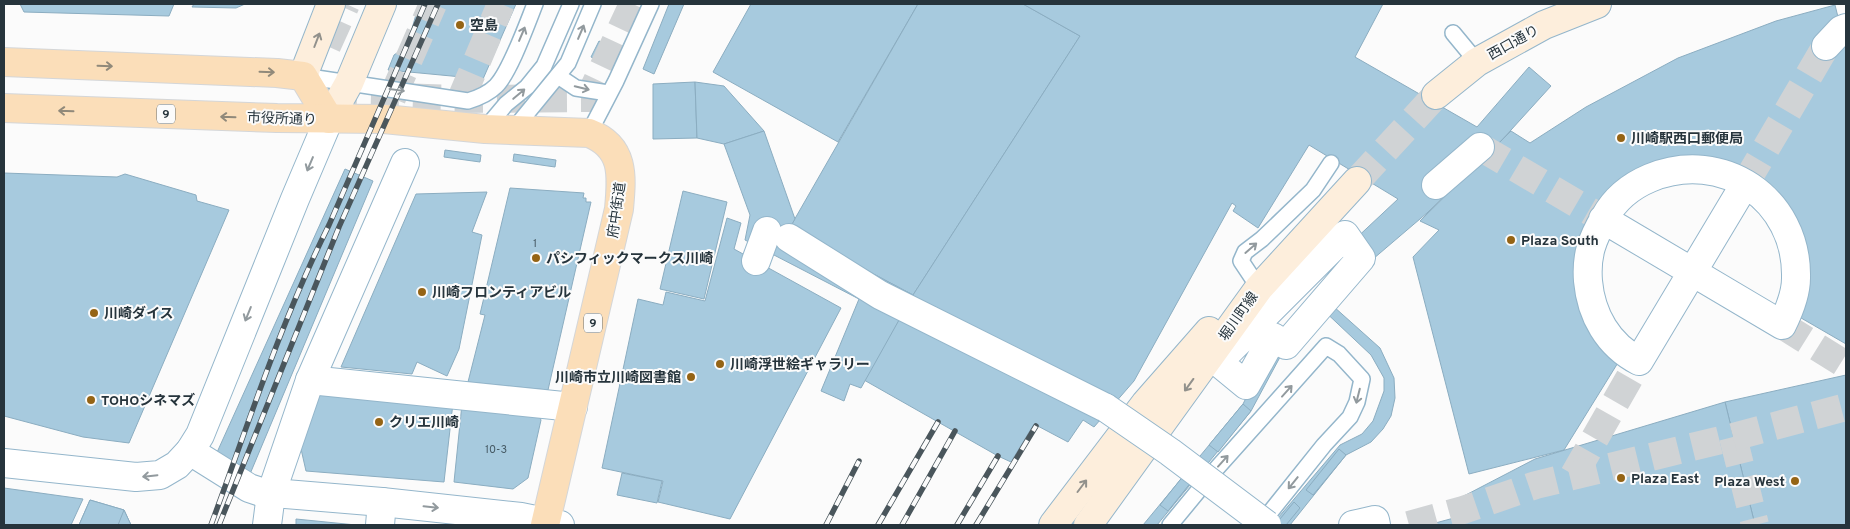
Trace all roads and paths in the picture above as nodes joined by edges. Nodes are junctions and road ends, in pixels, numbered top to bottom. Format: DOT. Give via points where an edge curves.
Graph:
graph roads {
  1 [pos="331,4"];
  2 [pos="382,4"];
  3 [pos="535,4"];
  4 [pos="571,4"];
  5 [pos="593,4"];
  6 [pos="651,4"];
  7 [pos="1597,4"];
  8 [pos="1846,28"];
  9 [pos="1453,33"];
  10 [pos="1826,46"];
  11 [pos="4,62"];
  12 [pos="1477,62"];
  13 [pos="303,76"];
  14 [pos="558,76"];
  15 [pos="349,83"];
  16 [pos="608,93"];
  17 [pos="1436,95"];
  18 [pos="4,108"];
  19 [pos="329,119"];
  20 [pos="485,129"];
  21 [pos="514,129"];
  22 [pos="589,133"];
  23 [pos="1480,147"];
  24 [pos="405,163"];
  25 [pos="1331,164"];
  26 [pos="1356,181"];
  27 [pos="1745,184"];
  28 [pos="1436,185"];
  29 [pos="1603,219"];
  30 [pos="756,261"];
  31 [pos="1692,272"];
  32 [pos="1259,288"];
  33 [pos="1218,362"];
  34 [pos="310,380"];
  35 [pos="573,407"];
  36 [pos="190,451"];
  37 [pos="4,463"];
  38 [pos="271,494"];
  39 [pos="381,514"];
  40 [pos="550,524"];
  41 [pos="267,525"];
  42 [pos="1053,525"];
  43 [pos="1088,525"];
  44 [pos="1170,525"];
  45 [pos="1260,525"];
  46 [pos="1267,525"];
  47 [pos="1353,525"];
  48 [pos="1376,525"];
  13 -- 1 [label="street, one-way"];
  2 -- 15 [label="street"];
  15 -- 3 [label="lane, one-way" via="468,101 481,97 497,85 511,61"];
  20 -- 4 [label="lane, one-way" via="544,66"];
  14 -- 5 [label="lane, one-way" via="568,63"];
  6 -- 16 [label="lane"];
  7 -- 12 [label="street, 西口通り" via="1544,25"];
  8 -- 10 [label="street"];
  9 -- 12 [label="lane"];
  11 -- 13 [label="main road, one-way"];
  12 -- 17 [label="street, 西口通り"];
  13 -- 15 [label="lane"];
  13 -- 19 [label="main road, 市役所通り"];
  14 -- 16 [label="lane, one-way" via="576,88"];
  14 -- 21 [label="lane"];
  15 -- 19 [label="street"];
  16 -- 22 [label="lane"];
  19 -- 18 [label="main road, 市役所通り / 9, one-way"];
  19 -- 20 [label="main road, 府中街道 / 9" via="384,119"];
  19 -- 36 [label="street, one-way" via="200,435"];
  20 -- 21 [label="main road, 府中街道 / 9"];
  21 -- 22 [label="main road, 府中街道 / 9"];
  22 -- 35 [label="main road, 府中街道 / 9" via="602,138 618,158 621,190"];
  23 -- 28 [label="street"];
  24 -- 34 [label="street"];
  32 -- 25 [label="lane, one-way" via="1241,261 1245,252 1313,190"];
  26 -- 32 [label="street"];
  27 -- 29 [label="street" via="1731,176 1698,168 1666,171 1636,184 1611,206"];
  27 -- 31 [label="street"];
  27 -- 31 [label="street" via="1759,192 1780,216 1793,247 1796,279 1789,311 1782,325"];
  29 -- 31 [label="street"];
  29 -- 31 [label="street" via="1594,234 1587,266 1590,298 1603,328 1624,353 1638,361"];
  30 -- 46 [label="street, bridge" via="778,234 880,295 1113,409"];
  42 -- 32 [label="street, 堀川町線, one-way" via="1151,397 1226,311"];
  32 -- 43 [label="street, 堀川町線, one-way"];
  33 -- 33 [label="street" via="1330,249 1344,235 1362,258 1286,345 1273,337 1246,385"];
  34 -- 35 [label="street"];
  34 -- 38 [label="street"];
  35 -- 40 [label="main road, 府中街道 / 9"];
  36 -- 37 [label="street, one-way" via="177,465 160,475 136,477"];
  36 -- 38 [label="street" via="249,488"];
  38 -- 39 [label="street"];
  38 -- 41 [label="street"];
  39 -- 40 [label="street, one-way" via="521,516"];
  44 -- 45 [label="lane, one-way" via="1326,346 1339,354 1362,379 1357,402 1350,417"];
  47 -- 48 [label="street" via="1375,520"];
}
